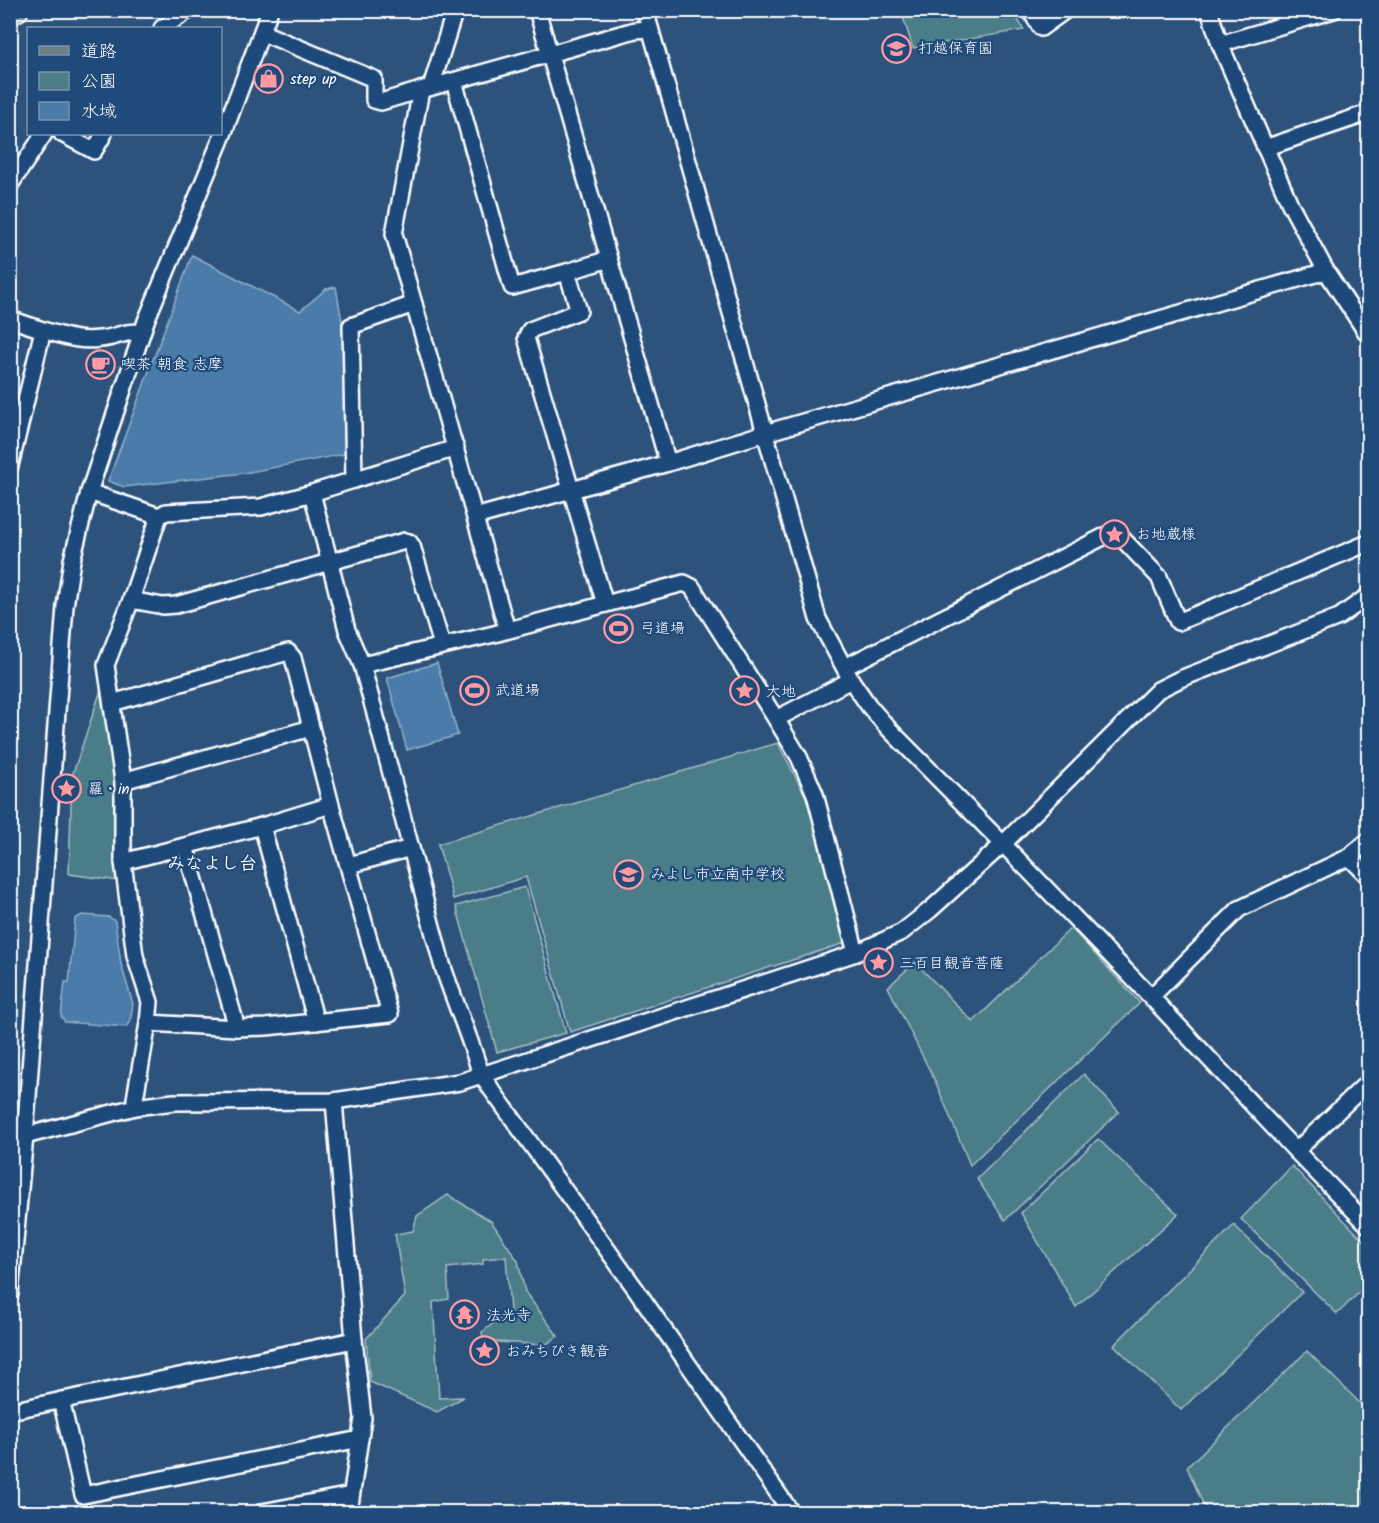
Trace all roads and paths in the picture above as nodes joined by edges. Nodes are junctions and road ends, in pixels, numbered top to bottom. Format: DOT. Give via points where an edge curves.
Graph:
graph roads {
  1 [pos="18,10"];
  2 [pos="189,10"];
  3 [pos="270,10"];
  4 [pos="455,10"];
  5 [pos="537,10"];
  6 [pos="645,10"];
  7 [pos="1030,10"];
  8 [pos="1066,10"];
  9 [pos="1209,10"];
  10 [pos="1334,10"];
  11 [pos="10,14"];
  12 [pos="164,27"];
  13 [pos="650,29"];
  14 [pos="263,33"];
  15 [pos="1220,44"];
  16 [pos="550,53"];
  17 [pos="454,81"];
  18 [pos="426,89"];
  19 [pos="1368,112"];
  20 [pos="222,124"];
  21 [pos="43,135"];
  22 [pos="64,135"];
  23 [pos="103,135"];
  24 [pos="217,135"];
  25 [pos="1265,148"];
  26 [pos="10,185"];
  27 [pos="609,259"];
  28 [pos="1326,271"];
  29 [pos="567,272"];
  30 [pos="414,304"];
  31 [pos="10,320"];
  32 [pos="44,330"];
  33 [pos="142,333"];
  34 [pos="1368,334"];
  35 [pos="765,433"];
  36 [pos="456,448"];
  37 [pos="668,463"];
  38 [pos="10,466"];
  39 [pos="354,480"];
  40 [pos="89,492"];
  41 [pos="570,492"];
  42 [pos="312,494"];
  43 [pos="159,516"];
  44 [pos="475,517"];
  45 [pos="1368,543"];
  46 [pos="329,562"];
  47 [pos="1368,596"];
  48 [pos="131,600"];
  49 [pos="605,604"];
  50 [pos="507,630"];
  51 [pos="442,645"];
  52 [pos="362,665"];
  53 [pos="848,673"];
  54 [pos="112,703"];
  55 [pos="776,719"];
  56 [pos="311,728"];
  57 [pos="123,781"];
  58 [pos="331,805"];
  59 [pos="262,826"];
  60 [pos="1368,841"];
  61 [pos="1003,844"];
  62 [pos="185,846"];
  63 [pos="411,848"];
  64 [pos="1349,857"];
  65 [pos="123,862"];
  66 [pos="349,865"];
  67 [pos="1368,876"];
  68 [pos="856,953"];
  69 [pos="1151,997"];
  70 [pos="316,1022"];
  71 [pos="148,1023"];
  72 [pos="237,1028"];
  73 [pos="481,1075"];
  74 [pos="1368,1082"];
  75 [pos="334,1101"];
  76 [pos="135,1107"];
  77 [pos="26,1136"];
  78 [pos="1296,1151"];
  79 [pos="1368,1225"];
  80 [pos="10,1294"];
  81 [pos="354,1340"];
  82 [pos="61,1400"];
  83 [pos="10,1411"];
  84 [pos="360,1439"];
  85 [pos="351,1495"];
  86 [pos="262,1512"];
  87 [pos="349,1512"];
  88 [pos="791,1512"];
  1 -- 11 [label="main road"];
  2 -- 12 [label="street"];
  3 -- 14 [label="street"];
  4 -- 18 [label="street"];
  5 -- 16 [label="street"];
  6 -- 13 [label="street"];
  7 -- 8 [label="street" via="1041,28"];
  9 -- 15 [label="street"];
  10 -- 15 [label="street"];
  13 -- 16 [label="street"];
  13 -- 35 [label="street"];
  14 -- 18 [label="street" via="374,79 374,100 381,102"];
  14 -- 20 [label="street"];
  15 -- 25 [label="street"];
  16 -- 17 [label="street"];
  16 -- 27 [label="street"];
  17 -- 18 [label="street"];
  17 -- 29 [label="street" via="512,287"];
  18 -- 30 [label="street" via="394,234"];
  19 -- 25 [label="street"];
  21 -- 26 [label="street"];
  22 -- 23 [label="street" via="94,151"];
  24 -- 33 [label="street"];
  25 -- 28 [label="street"];
  27 -- 29 [label="street"];
  27 -- 37 [label="street"];
  28 -- 34 [label="street"];
  28 -- 35 [label="street"];
  29 -- 41 [label="street" via="579,311 530,330 526,338"];
  30 -- 36 [label="street"];
  30 -- 39 [label="street" via="351,326"];
  31 -- 32 [label="street"];
  32 -- 33 [label="street" via="78,341 130,331"];
  32 -- 38 [label="street"];
  33 -- 40 [label="street"];
  35 -- 37 [label="street"];
  35 -- 53 [label="street" via="818,619"];
  36 -- 39 [label="street"];
  36 -- 44 [label="street"];
  37 -- 41 [label="street"];
  39 -- 42 [label="street"];
  40 -- 43 [label="street"];
  40 -- 77 [label="street" via="65,606"];
  41 -- 44 [label="street"];
  41 -- 49 [label="street"];
  42 -- 43 [label="street" via="261,507 166,512"];
  42 -- 46 [label="street"];
  43 -- 48 [label="street"];
  44 -- 50 [label="street"];
  45 -- 53 [label="street" via="1178,622 1159,578 1115,531"];
  46 -- 48 [label="street" via="176,605"];
  46 -- 51 [label="street" via="409,542"];
  46 -- 52 [label="street" via="347,630"];
  47 -- 61 [label="street" via="1339,617 1158,690"];
  48 -- 54 [label="street" via="106,665"];
  49 -- 50 [label="street"];
  49 -- 55 [label="street" via="684,583 692,588"];
  50 -- 51 [label="street"];
  51 -- 52 [label="street"];
  52 -- 63 [label="street"];
  53 -- 55 [label="street"];
  53 -- 61 [label="street" via="888,728"];
  54 -- 56 [label="street" via="288,652 293,658"];
  54 -- 57 [label="street"];
  55 -- 68 [label="street" via="815,794"];
  56 -- 57 [label="street"];
  56 -- 58 [label="street"];
  57 -- 65 [label="street"];
  58 -- 59 [label="street"];
  58 -- 66 [label="street"];
  59 -- 62 [label="street"];
  59 -- 70 [label="street"];
  60 -- 64 [label="street"];
  61 -- 68 [label="street" via="903,932"];
  61 -- 69 [label="street"];
  62 -- 65 [label="street"];
  62 -- 72 [label="street"];
  63 -- 66 [label="street"];
  63 -- 73 [label="street" via="442,964"];
  64 -- 67 [label="street"];
  64 -- 69 [label="street" via="1239,909"];
  65 -- 71 [label="street" via="135,956 150,1002"];
  66 -- 70 [label="street" via="390,1014"];
  68 -- 73 [label="street"];
  69 -- 78 [label="street"];
  70 -- 72 [label="street"];
  71 -- 72 [label="street"];
  71 -- 76 [label="street"];
  73 -- 75 [label="street" via="460,1082"];
  73 -- 88 [label="street"];
  74 -- 78 [label="street"];
  75 -- 76 [label="street" via="174,1102"];
  75 -- 81 [label="street"];
  76 -- 77 [label="street"];
  77 -- 80 [label="street"];
  78 -- 79 [label="street"];
  81 -- 82 [label="street"];
  81 -- 84 [label="street" via="363,1418"];
  82 -- 83 [label="street"];
  82 -- 84 [label="street" via="83,1495"];
  84 -- 85 [label="street"];
  85 -- 86 [label="street"];
  85 -- 87 [label="street"];
}
